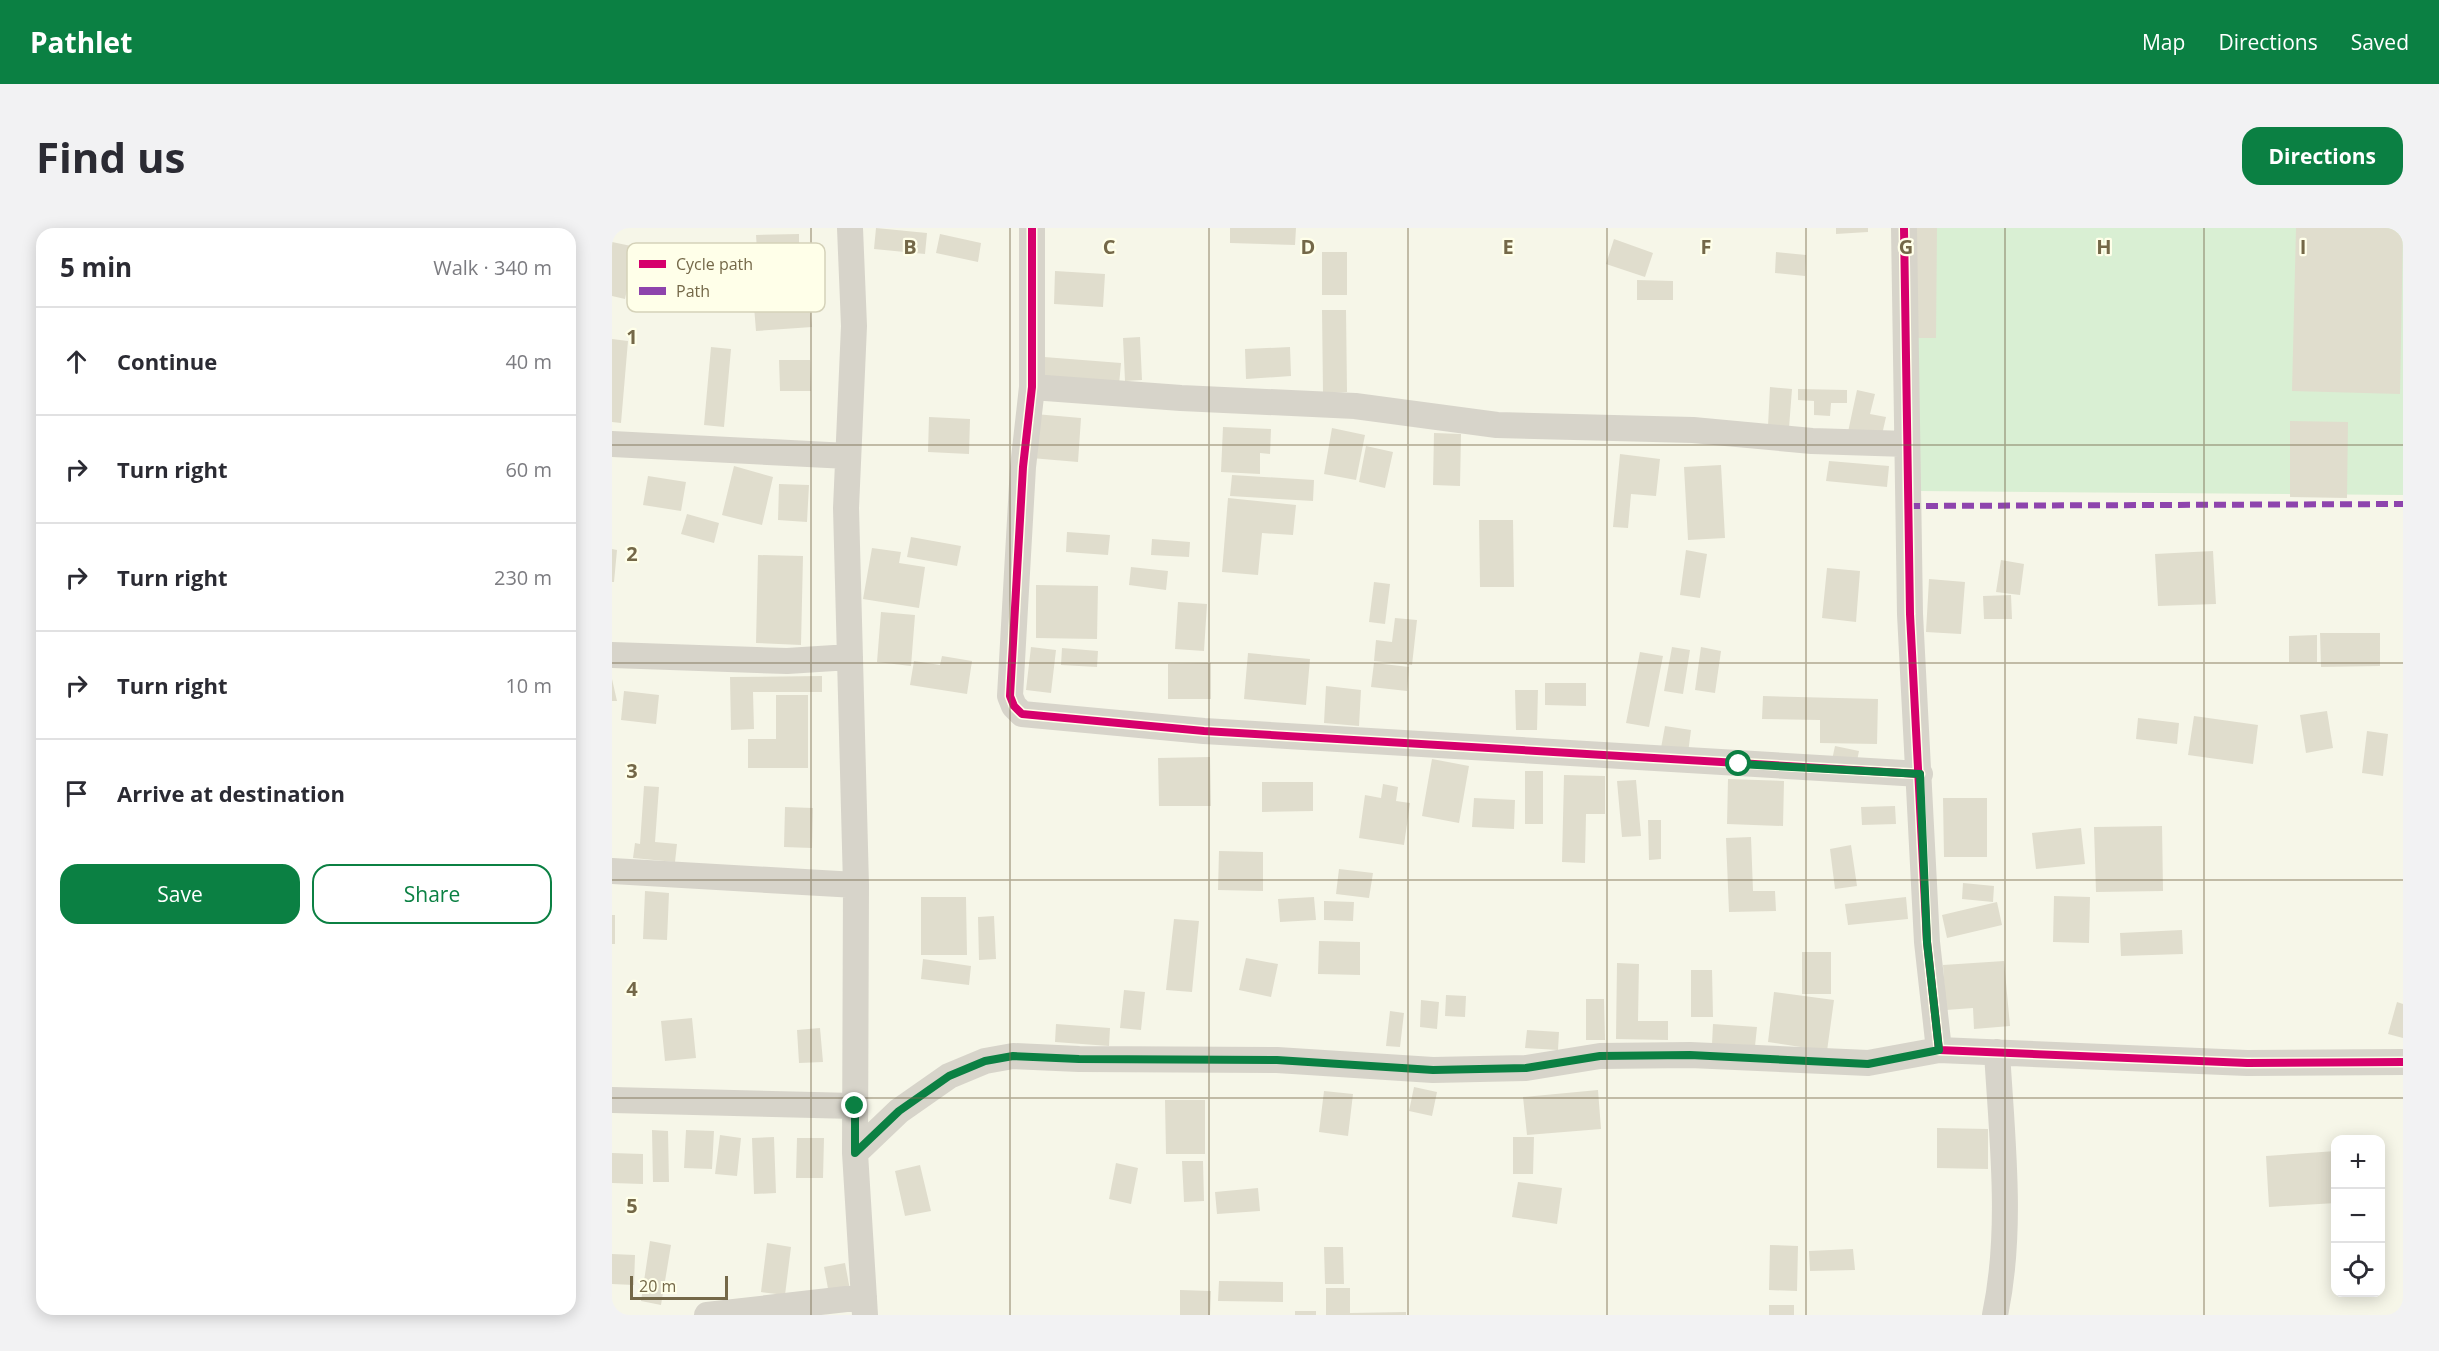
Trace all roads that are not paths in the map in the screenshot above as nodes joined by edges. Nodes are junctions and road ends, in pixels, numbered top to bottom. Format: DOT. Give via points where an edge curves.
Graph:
graph roads {
  1 [pos="850,228"];
  2 [pos="1032,228"];
  3 [pos="1904,228"];
  4 [pos="1032,387"];
  5 [pos="612,444"];
  6 [pos="1906,444"];
  7 [pos="848,456"];
  8 [pos="612,655"];
  9 [pos="850,657"];
  10 [pos="1920,774"];
  11 [pos="612,871"];
  12 [pos="856,885"];
  13 [pos="1939,1050"];
  14 [pos="1997,1052"];
  15 [pos="2403,1062"];
  16 [pos="612,1100"];
  17 [pos="855,1106"];
  18 [pos="855,1153"];
  19 [pos="865,1306"];
  20 [pos="706,1315"];
  21 [pos="1995,1315"];
  1 -- 7 [label="street" via="854,326"];
  2 -- 4 [label="street"];
  3 -- 6 [label="street"];
  4 -- 6 [label="street" via="1355,406 1497,425 1694,430 1812,441"];
  4 -- 10 [label="street" via="1023,467 1010,696 1022,714 1204,731"];
  5 -- 7 [label="street"];
  6 -- 10 [label="street" via="1910,614"];
  7 -- 9 [label="street"];
  8 -- 9 [label="street" via="786,661"];
  9 -- 12 [label="street"];
  10 -- 13 [label="street" via="1927,942"];
  11 -- 12 [label="street"];
  12 -- 17 [label="street"];
  13 -- 14 [label="street"];
  13 -- 18 [label="street" via="1868,1064 1690,1055 1600,1056 1526,1068 1433,1070 1277,1060 1013,1056 985,1061 949,1076 899,1111"];
  14 -- 15 [label="street" via="2247,1063"];
  14 -- 21 [label="street" via="2005,1222 2002,1281"];
  16 -- 17 [label="street"];
  17 -- 18 [label="street"];
  18 -- 19 [label="street"];
  19 -- 20 [label="street"];
}
